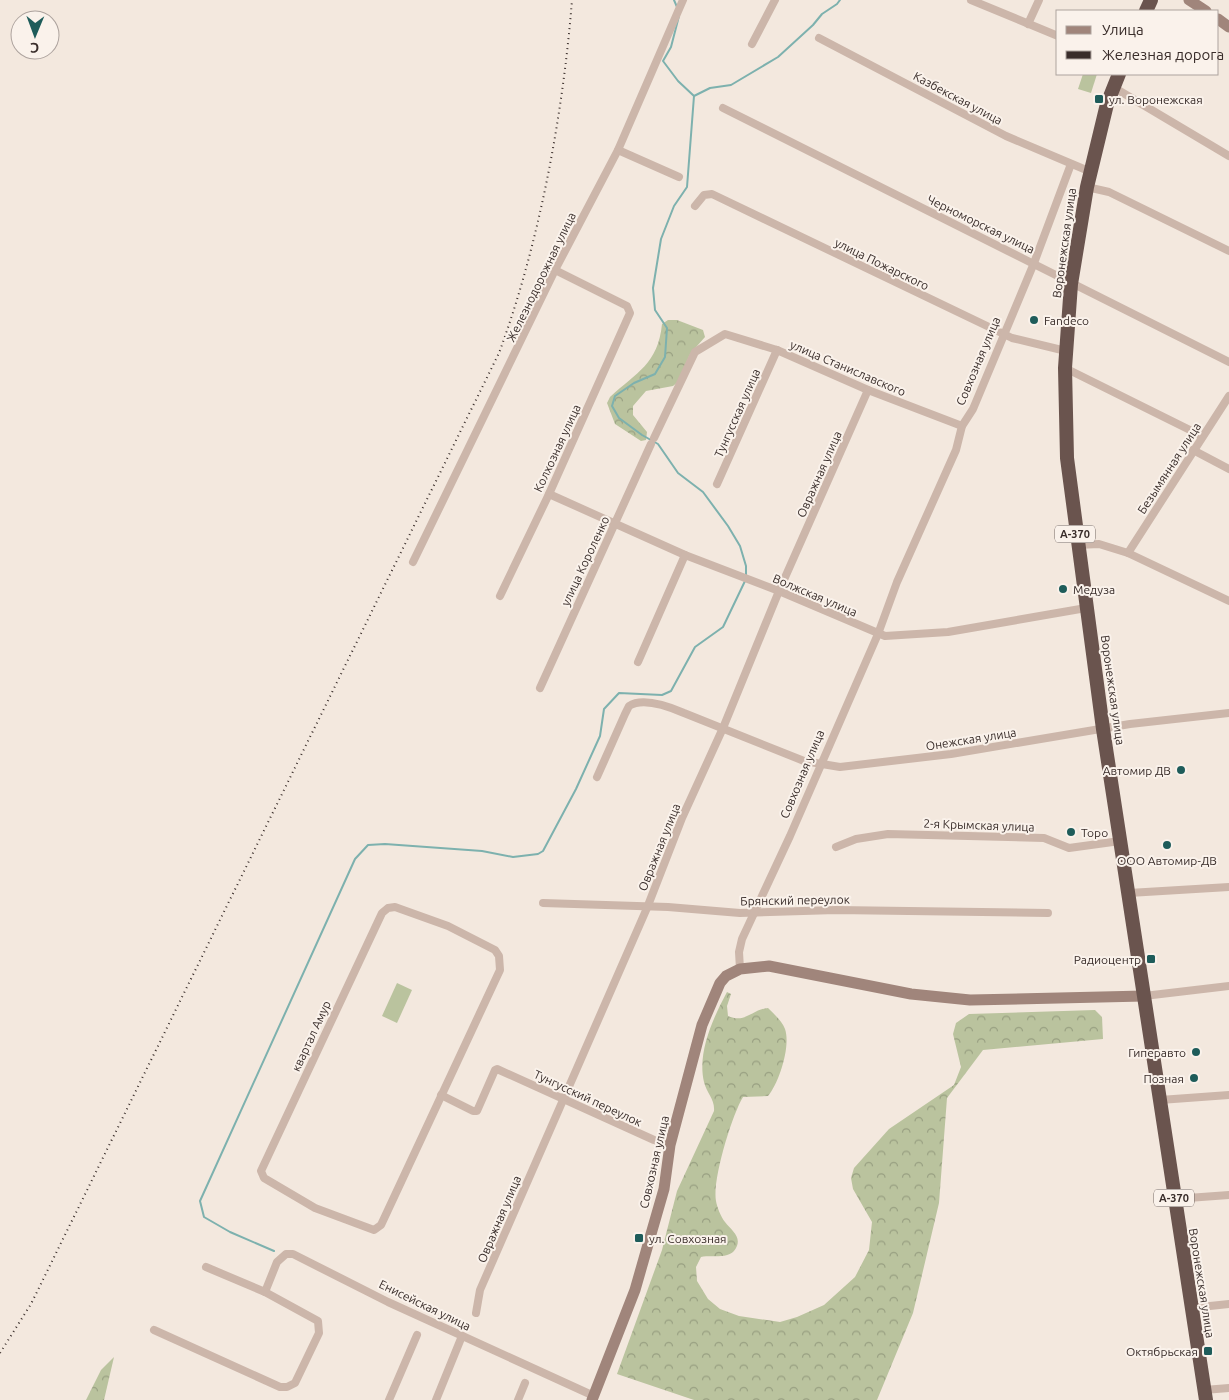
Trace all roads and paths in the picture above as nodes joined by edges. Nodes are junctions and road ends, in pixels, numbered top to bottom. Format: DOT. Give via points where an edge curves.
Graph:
graph roads {
  1 [pos="775,0"];
  2 [pos="971,0"];
  3 [pos="1039,0"];
  4 [pos="1189,0"];
  5 [pos="681,3"];
  6 [pos="1204,10"];
  7 [pos="1028,24"];
  8 [pos="1056,35"];
  9 [pos="818,38"];
  10 [pos="752,44"];
  11 [pos="1119,75"];
  12 [pos="1113,87"];
  13 [pos="723,108"];
  14 [pos="618,150"];
  15 [pos="1229,156"];
  16 [pos="1071,164"];
  17 [pos="1090,172"];
  18 [pos="679,178"];
  19 [pos="1087,187"];
  20 [pos="695,206"];
  21 [pos="1227,247"];
  22 [pos="1034,263"];
  23 [pos="555,270"];
  24 [pos="1071,284"];
  25 [pos="724,334"];
  26 [pos="1005,334"];
  27 [pos="777,350"];
  28 [pos="1066,351"];
  29 [pos="1229,362"];
  30 [pos="1065,368"];
  31 [pos="868,390"];
  32 [pos="1229,396"];
  33 [pos="962,426"];
  34 [pos="1202,436"];
  35 [pos="1193,450"];
  36 [pos="1229,469"];
  37 [pos="717,484"];
  38 [pos="549,494"];
  39 [pos="615,522"];
  40 [pos="1077,545"];
  41 [pos="1128,553"];
  42 [pos="685,555"];
  43 [pos="413,562"];
  44 [pos="779,591"];
  45 [pos="500,596"];
  46 [pos="1229,601"];
  47 [pos="1086,608"];
  48 [pos="878,634"];
  49 [pos="638,662"];
  50 [pos="540,688"];
  51 [pos="1229,713"];
  52 [pos="723,728"];
  53 [pos="1103,729"];
  54 [pos="820,765"];
  55 [pos="597,777"];
  56 [pos="1120,841"];
  57 [pos="836,848"];
  58 [pos="1229,887"];
  59 [pos="1129,893"];
  60 [pos="543,903"];
  61 [pos="647,908"];
  62 [pos="755,913"];
  63 [pos="1048,913"];
  64 [pos="740,969"];
  65 [pos="1229,986"];
  66 [pos="1144,996"];
  67 [pos="441,1095"];
  68 [pos="1229,1095"];
  69 [pos="563,1098"];
  70 [pos="1160,1100"];
  71 [pos="670,1145"];
  72 [pos="1229,1195"];
  73 [pos="1174,1199"];
  74 [pos="206,1267"];
  75 [pos="265,1292"];
  76 [pos="1229,1304"];
  77 [pos="1191,1308"];
  78 [pos="476,1313"];
  79 [pos="154,1330"];
  80 [pos="417,1335"];
  81 [pos="462,1336"];
  82 [pos="525,1383"];
  83 [pos="1229,1388"];
  84 [pos="1205,1395"];
  85 [pos="593,1398"];
  86 [pos="389,1400"];
  87 [pos="436,1400"];
  88 [pos="518,1400"];
  1 -- 10 [label="street"];
  2 -- 7 [label="street"];
  3 -- 7 [label="street"];
  4 -- 6 [label="main road"];
  5 -- 14 [label="street, Железнодорожная улица"];
  7 -- 8 [label="street"];
  9 -- 16 [label="street, Казбекская улица" via="1006,136"];
  11 -- 12 [label="highway, Воронежская улица / А-370"];
  12 -- 15 [label="street"];
  12 -- 17 [label="highway, Воронежская улица / А-370"];
  13 -- 22 [label="street, Черноморская улица"];
  14 -- 18 [label="street"];
  14 -- 23 [label="street, Железнодорожная улица"];
  16 -- 17 [label="street, Казбекская улица"];
  16 -- 22 [label="street, Совхозная улица"];
  17 -- 19 [label="highway, Воронежская улица / А-370"];
  19 -- 21 [label="street" via="1108,192"];
  19 -- 24 [label="highway, Воронежская улица / А-370"];
  20 -- 26 [label="street, улица Пожарского" via="704,195 712,194"];
  22 -- 24 [label="street, Черноморская улица"];
  22 -- 26 [label="street, Совхозная улица"];
  23 -- 38 [label="street, Колхозная улица" via="630,309 629,318"];
  23 -- 43 [label="street, Железнодорожная улица"];
  24 -- 28 [label="highway, Воронежская улица / А-370"];
  24 -- 29 [label="street, Черноморская улица"];
  25 -- 27 [label="street, улица Станиславского"];
  25 -- 39 [label="street, улица Короленко" via="695,352"];
  26 -- 28 [label="street, улица Пожарского"];
  26 -- 33 [label="street, Совхозная улица" via="973,409"];
  27 -- 31 [label="street, улица Станиславского"];
  27 -- 37 [label="street, Тунгусская улица"];
  28 -- 30 [label="highway, Воронежская улица / А-370"];
  30 -- 34 [label="street"];
  30 -- 40 [label="highway, Воронежская улица / А-370" via="1067,458"];
  31 -- 33 [label="street, улица Станиславского"];
  31 -- 44 [label="street, Овражная улица"];
  32 -- 34 [label="street, Безымянная улица"];
  33 -- 48 [label="street, Совхозная улица" via="956,450 897,582"];
  34 -- 35 [label="street, Безымянная улица"];
  35 -- 36 [label="street"];
  35 -- 41 [label="street, Безымянная улица"];
  38 -- 39 [label="street, Волжская улица"];
  38 -- 45 [label="street, Колхозная улица"];
  39 -- 42 [label="street, Волжская улица"];
  39 -- 50 [label="street, улица Короленко"];
  40 -- 41 [label="street" via="1099,544"];
  40 -- 47 [label="highway, Воронежская улица / А-370"];
  41 -- 46 [label="street"];
  42 -- 44 [label="street, Волжская улица"];
  42 -- 49 [label="street"];
  44 -- 48 [label="street, Волжская улица"];
  44 -- 52 [label="street, Овражная улица"];
  47 -- 48 [label="street, Волжская улица" via="948,632 894,637"];
  47 -- 53 [label="highway, Воронежская улица / А-370"];
  48 -- 54 [label="street, Совхозная улица"];
  51 -- 53 [label="street, Онежская улица"];
  52 -- 54 [label="street, Онежская улица"];
  52 -- 55 [label="street" via="669,707 640,702 633,704 625,714"];
  52 -- 61 [label="street, Овражная улица" via="682,818"];
  53 -- 54 [label="street, Онежская улица" via="856,767"];
  53 -- 56 [label="highway, Воронежская улица / А-370"];
  54 -- 62 [label="street, Совхозная улица"];
  56 -- 57 [label="street, 2-я Крымская улица" via="1069,848 1044,838 888,834 856,839"];
  56 -- 59 [label="highway, Воронежская улица / А-370"];
  58 -- 59 [label="street"];
  59 -- 66 [label="highway, Воронежская улица / А-370"];
  60 -- 61 [label="street, Брянский переулок"];
  61 -- 62 [label="street, Брянский переулок"];
  61 -- 69 [label="street, Овражная улица"];
  62 -- 63 [label="street, Брянский переулок" via="854,910"];
  62 -- 64 [label="street, Совхозная улица" via="742,939"];
  64 -- 66 [label="main road" via="768,966 911,994 970,1000"];
  64 -- 71 [label="main road, Совхозная улица" via="720,983 702,1025"];
  65 -- 66 [label="street"];
  66 -- 70 [label="highway, Воронежская улица / А-370"];
  67 -- 67 [label="street, квартал Амур" via="500,970 499,956 495,950 448,926 395,907 388,908 382,913 321,1040 262,1166 262,1175 316,1208 374,1230 381,1225"];
  67 -- 69 [label="street, Тунгусский переулок" via="477,1110 497,1069"];
  68 -- 70 [label="street"];
  69 -- 71 [label="street, Тунгусский переулок"];
  69 -- 78 [label="street, Овражная улица" via="480,1290"];
  70 -- 73 [label="highway, Воронежская улица / А-370"];
  71 -- 85 [label="main road, Совхозная улица" via="664,1189 634,1290"];
  72 -- 73 [label="street"];
  73 -- 77 [label="highway, Воронежская улица / А-370"];
  74 -- 75 [label="street"];
  75 -- 79 [label="street" via="314,1318 320,1326 320,1333 292,1386 280,1387"];
  75 -- 81 [label="street, Енисейская улица" via="277,1262 286,1254 293,1254"];
  76 -- 77 [label="street"];
  77 -- 84 [label="highway, Воронежская улица / А-370"];
  80 -- 86 [label="street"];
  81 -- 85 [label="street, Енисейская улица"];
  81 -- 87 [label="street"];
  82 -- 88 [label="street"];
  83 -- 84 [label="street"];
}
